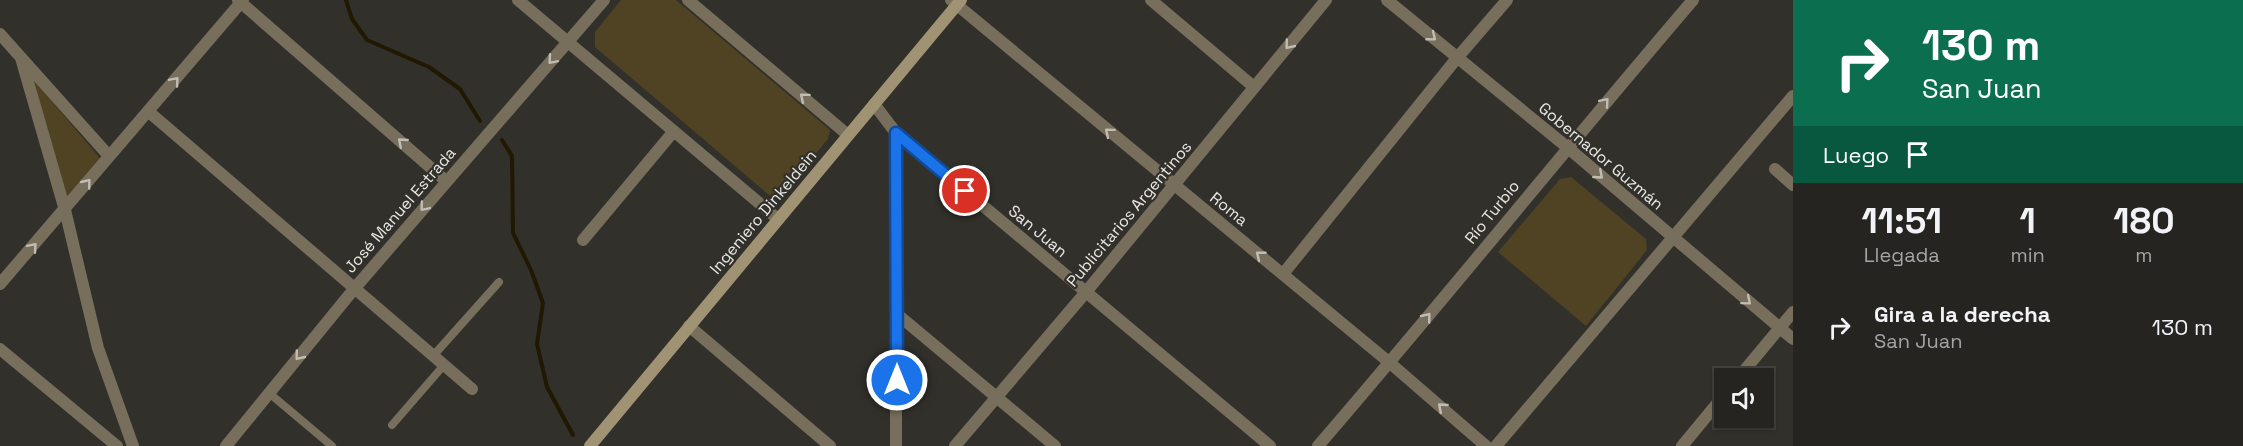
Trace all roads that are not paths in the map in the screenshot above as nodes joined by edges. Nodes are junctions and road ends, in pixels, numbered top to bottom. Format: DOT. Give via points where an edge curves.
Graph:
graph roads {
  1 [pos="518,0"];
  2 [pos="604,0"];
  3 [pos="688,0"];
  4 [pos="1151,0"];
  5 [pos="1326,0"];
  6 [pos="1387,0"];
  7 [pos="1507,0"];
  8 [pos="1693,0"];
  9 [pos="241,1"];
  10 [pos="956,2"];
  11 [pos="0,34"];
  12 [pos="568,42"];
  13 [pos="21,58"];
  14 [pos="1457,58"];
  15 [pos="1254,87"];
  16 [pos="1793,96"];
  17 [pos="874,104"];
  18 [pos="149,112"];
  19 [pos="674,131"];
  20 [pos="896,133"];
  21 [pos="848,135"];
  22 [pos="1566,147"];
  23 [pos="109,156"];
  24 [pos="1775,170"];
  25 [pos="446,181"];
  26 [pos="1174,185"];
  27 [pos="1793,185"];
  28 [pos="65,210"];
  29 [pos="778,219"];
  30 [pos="1672,238"];
  31 [pos="583,240"];
  32 [pos="1283,274"];
  33 [pos="500,282"];
  34 [pos="0,284"];
  35 [pos="354,289"];
  36 [pos="1086,292"];
  37 [pos="1793,312"];
  38 [pos="897,314"];
  39 [pos="689,326"];
  40 [pos="1780,328"];
  41 [pos="1793,339"];
  42 [pos="0,349"];
  43 [pos="433,356"];
  44 [pos="1390,363"];
  45 [pos="444,365"];
  46 [pos="1746,368"];
  47 [pos="472,389"];
  48 [pos="269,393"];
  49 [pos="997,396"];
  50 [pos="1714,407"];
  51 [pos="392,426"];
  52 [pos="117,446"];
  53 [pos="133,446"];
  54 [pos="226,446"];
  55 [pos="333,446"];
  56 [pos="590,446"];
  57 [pos="830,446"];
  58 [pos="896,446"];
  59 [pos="955,446"];
  60 [pos="1055,446"];
  61 [pos="1270,446"];
  62 [pos="1318,446"];
  63 [pos="1486,446"];
  64 [pos="1496,446"];
  65 [pos="1682,446"];
  1 -- 12 [label="street"];
  2 -- 12 [label="street, José Manuel Estrada"];
  21 -- 3 [label="street, one-way"];
  4 -- 15 [label="street"];
  5 -- 15 [label="street, Publicitarios Argentinos, one-way"];
  6 -- 14 [label="street, Gobernador Guzmán, one-way"];
  7 -- 14 [label="street"];
  22 -- 8 [label="street, Río Turbio, one-way"];
  18 -- 9 [label="street, one-way"];
  25 -- 9 [label="street, one-way"];
  10 -- 17 [label="main road, Ingeniero Dinkeldein"];
  26 -- 10 [label="street, Roma, one-way"];
  11 -- 13 [label="street"];
  12 -- 19 [label="street"];
  12 -- 25 [label="street, José Manuel Estrada, one-way"];
  13 -- 23 [label="street"];
  13 -- 28 [label="street"];
  14 -- 22 [label="street, Gobernador Guzmán"];
  14 -- 32 [label="street"];
  15 -- 26 [label="street, Publicitarios Argentinos"];
  16 -- 30 [label="street"];
  17 -- 20 [label="street, San Juan"];
  17 -- 21 [label="main road, Ingeniero Dinkeldein"];
  18 -- 23 [label="street"];
  18 -- 35 [label="street"];
  19 -- 29 [label="street"];
  19 -- 31 [label="street"];
  20 -- 36 [label="street, San Juan"];
  20 -- 38 [label="street"];
  21 -- 29 [label="main road, Ingeniero Dinkeldein"];
  22 -- 30 [label="street, Gobernador Guzmán, one-way"];
  44 -- 22 [label="street, Río Turbio, one-way"];
  28 -- 23 [label="street, one-way"];
  24 -- 27 [label="street"];
  25 -- 35 [label="street, José Manuel Estrada, one-way"];
  32 -- 26 [label="street, Roma, one-way"];
  26 -- 36 [label="street, Publicitarios Argentinos"];
  34 -- 28 [label="street, one-way"];
  28 -- 53 [label="street" via="98,348"];
  29 -- 39 [label="main road, Ingeniero Dinkeldein"];
  30 -- 40 [label="street, Gobernador Guzmán, one-way"];
  30 -- 64 [label="street"];
  32 -- 44 [label="street, Roma"];
  33 -- 43 [label="lane"];
  35 -- 43 [label="street"];
  35 -- 48 [label="street, José Manuel Estrada, one-way"];
  36 -- 49 [label="street, Publicitarios Argentinos"];
  36 -- 61 [label="street, San Juan"];
  37 -- 40 [label="street"];
  38 -- 49 [label="street"];
  38 -- 58 [label="street"];
  39 -- 56 [label="main road, Ingeniero Dinkeldein"];
  39 -- 57 [label="street"];
  40 -- 41 [label="street, Gobernador Guzmán"];
  40 -- 46 [label="street"];
  42 -- 52 [label="street"];
  43 -- 45 [label="street"];
  44 -- 62 [label="street, Río Turbio"];
  63 -- 44 [label="street, Roma, one-way"];
  45 -- 47 [label="street"];
  45 -- 51 [label="lane"];
  48 -- 54 [label="street, José Manuel Estrada"];
  48 -- 55 [label="lane"];
  49 -- 59 [label="street, Publicitarios Argentinos"];
  49 -- 60 [label="street"];
  50 -- 65 [label="street"];
}
